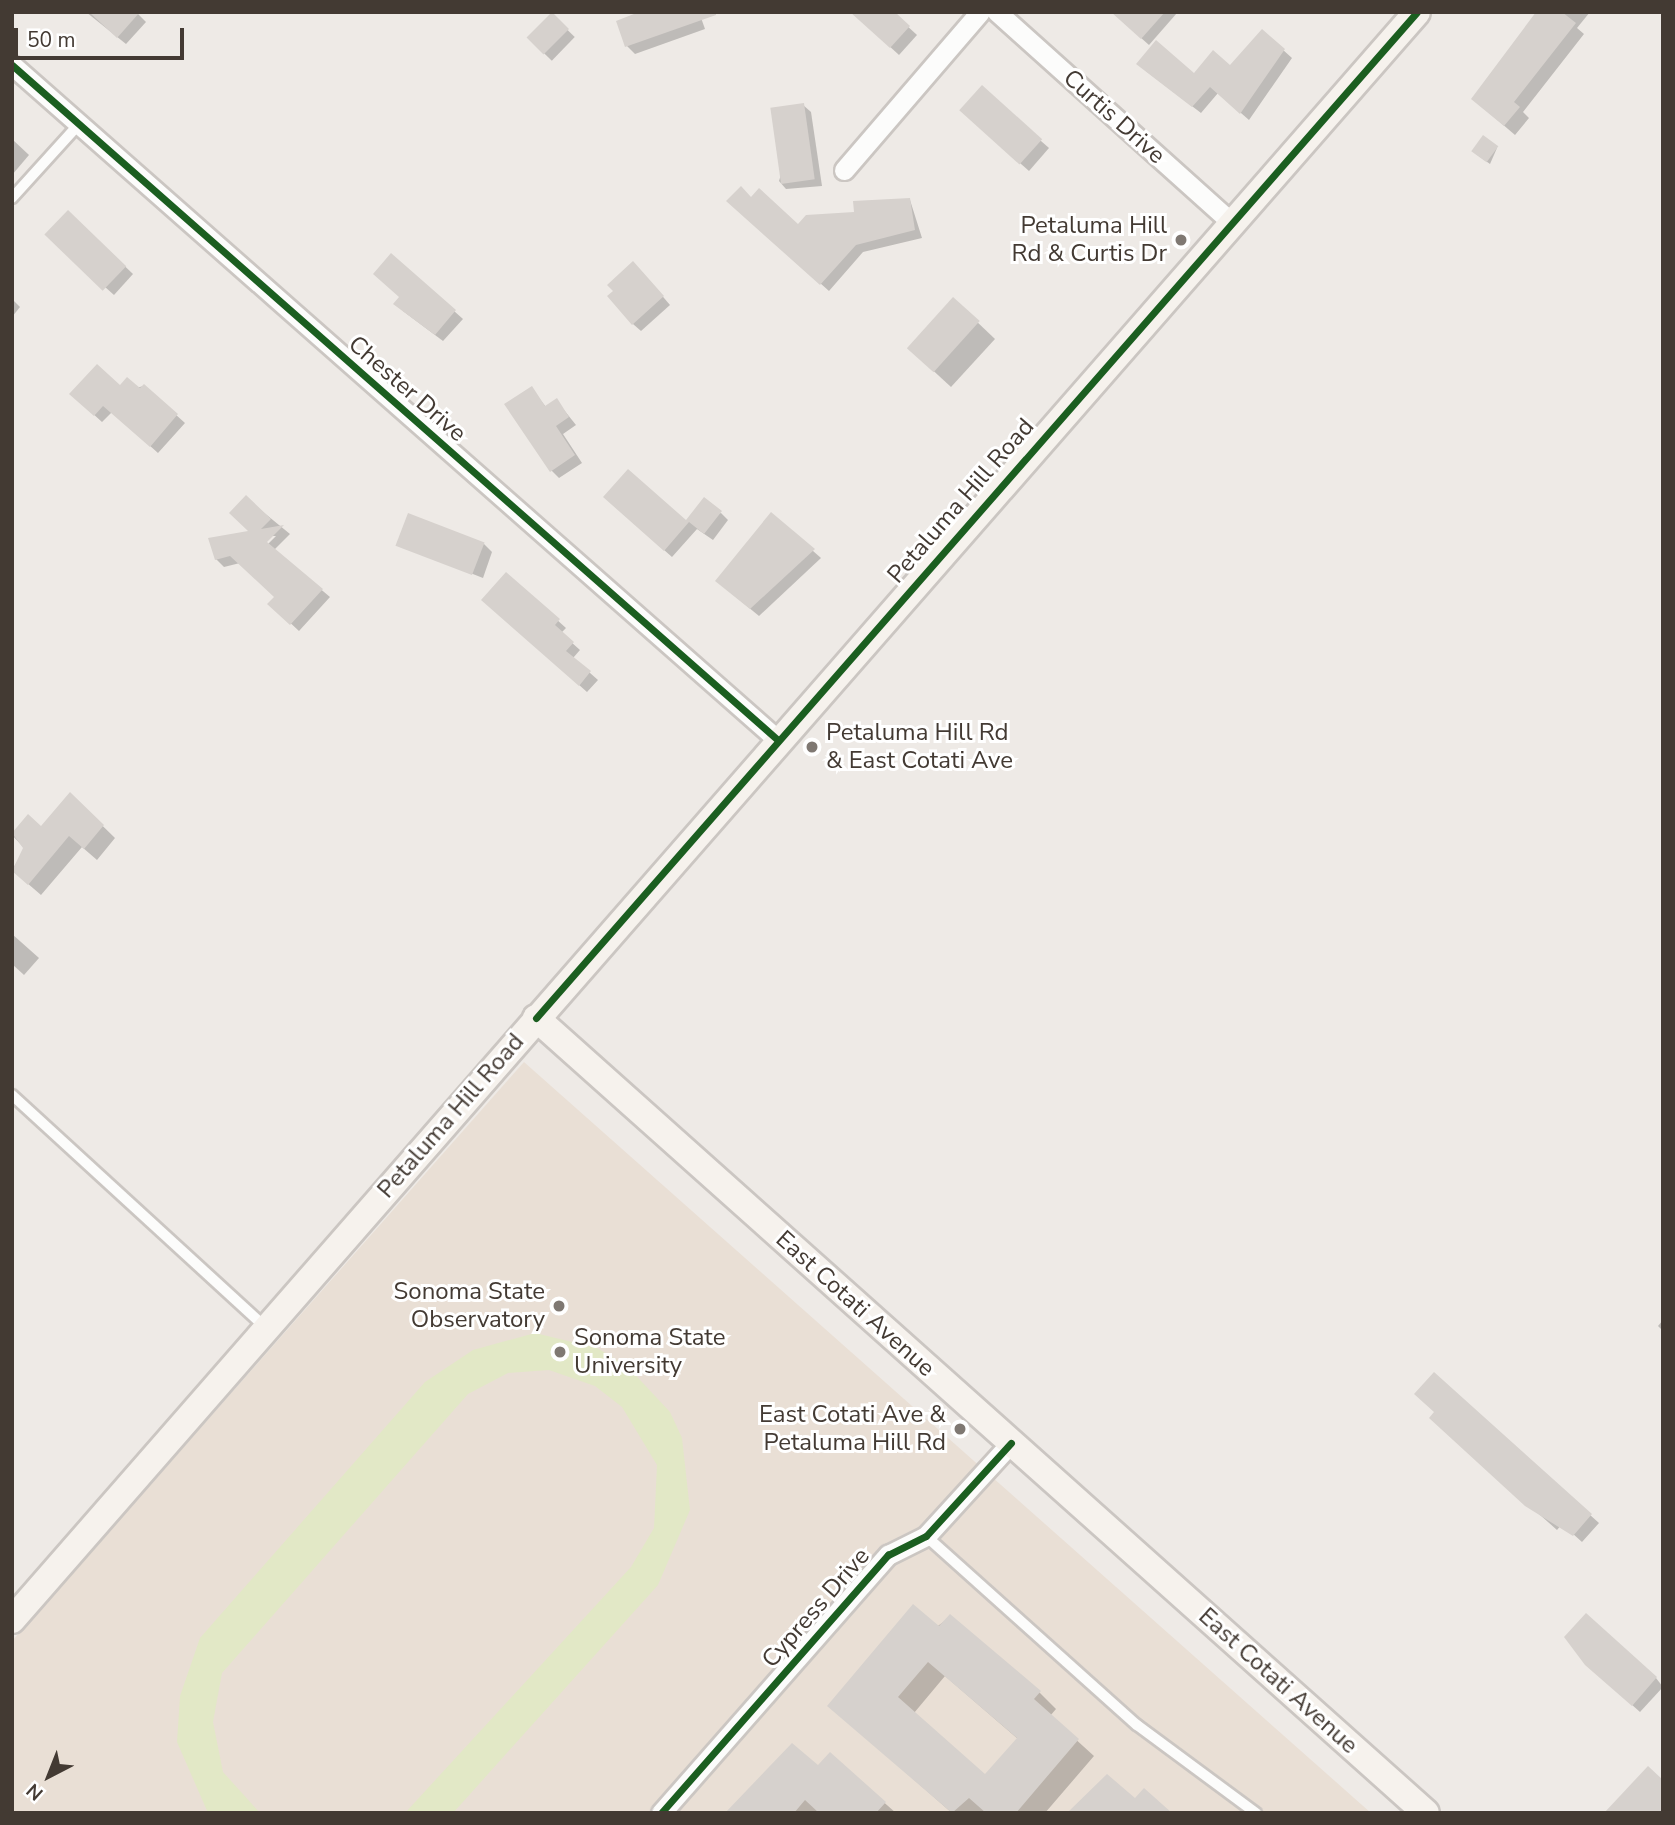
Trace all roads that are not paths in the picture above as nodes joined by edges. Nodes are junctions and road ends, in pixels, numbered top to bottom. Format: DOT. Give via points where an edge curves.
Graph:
graph roads {
  1 [pos="980,12"];
  2 [pos="997,12"];
  3 [pos="1418,12"];
  4 [pos="12,65"];
  5 [pos="79,124"];
  6 [pos="844,170"];
  7 [pos="12,198"];
  8 [pos="1231,222"];
  9 [pos="778,740"];
  10 [pos="536,1018"];
  11 [pos="12,1095"];
  12 [pos="266,1328"];
  13 [pos="1011,1443"];
  14 [pos="926,1536"];
  15 [pos="12,1620"];
  16 [pos="662,1813"];
  17 [pos="1256,1813"];
  18 [pos="1426,1813"];
  1 -- 6 [label="street"];
  2 -- 8 [label="street, Curtis Drive"];
  3 -- 8 [label="main road, Petaluma Hill Road"];
  4 -- 5 [label="street, Chester Drive"];
  5 -- 7 [label="lane"];
  5 -- 9 [label="street, Chester Drive"];
  8 -- 9 [label="main road, Petaluma Hill Road"];
  9 -- 10 [label="main road, Petaluma Hill Road"];
  10 -- 12 [label="main road, Petaluma Hill Road"];
  10 -- 13 [label="main road, East Cotati Avenue"];
  11 -- 12 [label="lane"];
  12 -- 15 [label="main road, Petaluma Hill Road"];
  13 -- 14 [label="street, Cypress Drive"];
  13 -- 18 [label="main road, East Cotati Avenue"];
  14 -- 16 [label="street, Cypress Drive" via="888,1555"];
  14 -- 17 [label="lane" via="1137,1725"];
}
